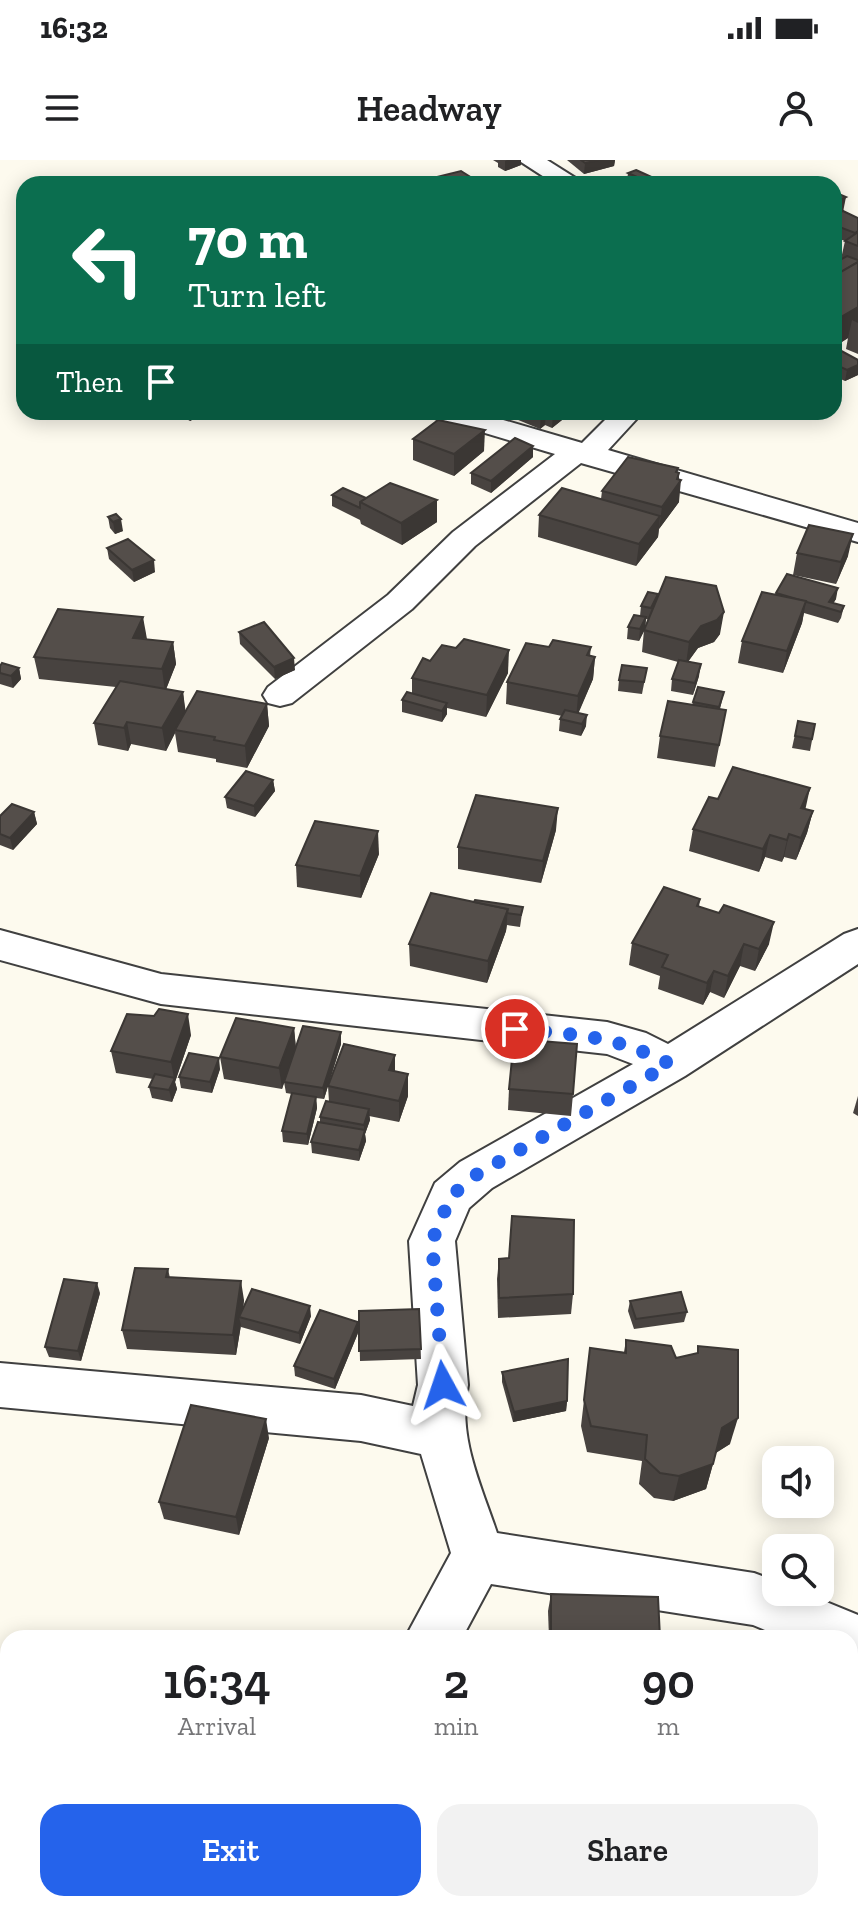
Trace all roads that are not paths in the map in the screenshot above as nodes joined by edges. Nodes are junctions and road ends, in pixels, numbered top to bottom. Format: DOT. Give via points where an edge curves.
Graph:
graph roads {
  1 [pos="530,160"];
  2 [pos="559,176"];
  3 [pos="471,420"];
  4 [pos="620,420"];
  5 [pos="581,454"];
  6 [pos="858,533"];
  7 [pos="280,695"];
  8 [pos="858,944"];
  9 [pos="0,945"];
  10 [pos="670,1064"];
  11 [pos="0,1385"];
  12 [pos="440,1435"];
  13 [pos="478,1556"];
  14 [pos="436,1630"];
  15 [pos="830,1630"];
  1 -- 2 [label="street"];
  3 -- 5 [label="street"];
  4 -- 5 [label="street"];
  5 -- 6 [label="street"];
  5 -- 7 [label="street" via="464,539 400,602"];
  8 -- 10 [label="street"];
  9 -- 10 [label="street" via="161,989 607,1038"];
  10 -- 12 [label="street" via="476,1175 451,1196 432,1241 443,1385"];
  11 -- 12 [label="street" via="361,1418"];
  12 -- 13 [label="street"];
  13 -- 14 [label="street"];
  13 -- 15 [label="street" via="754,1599"];
}
